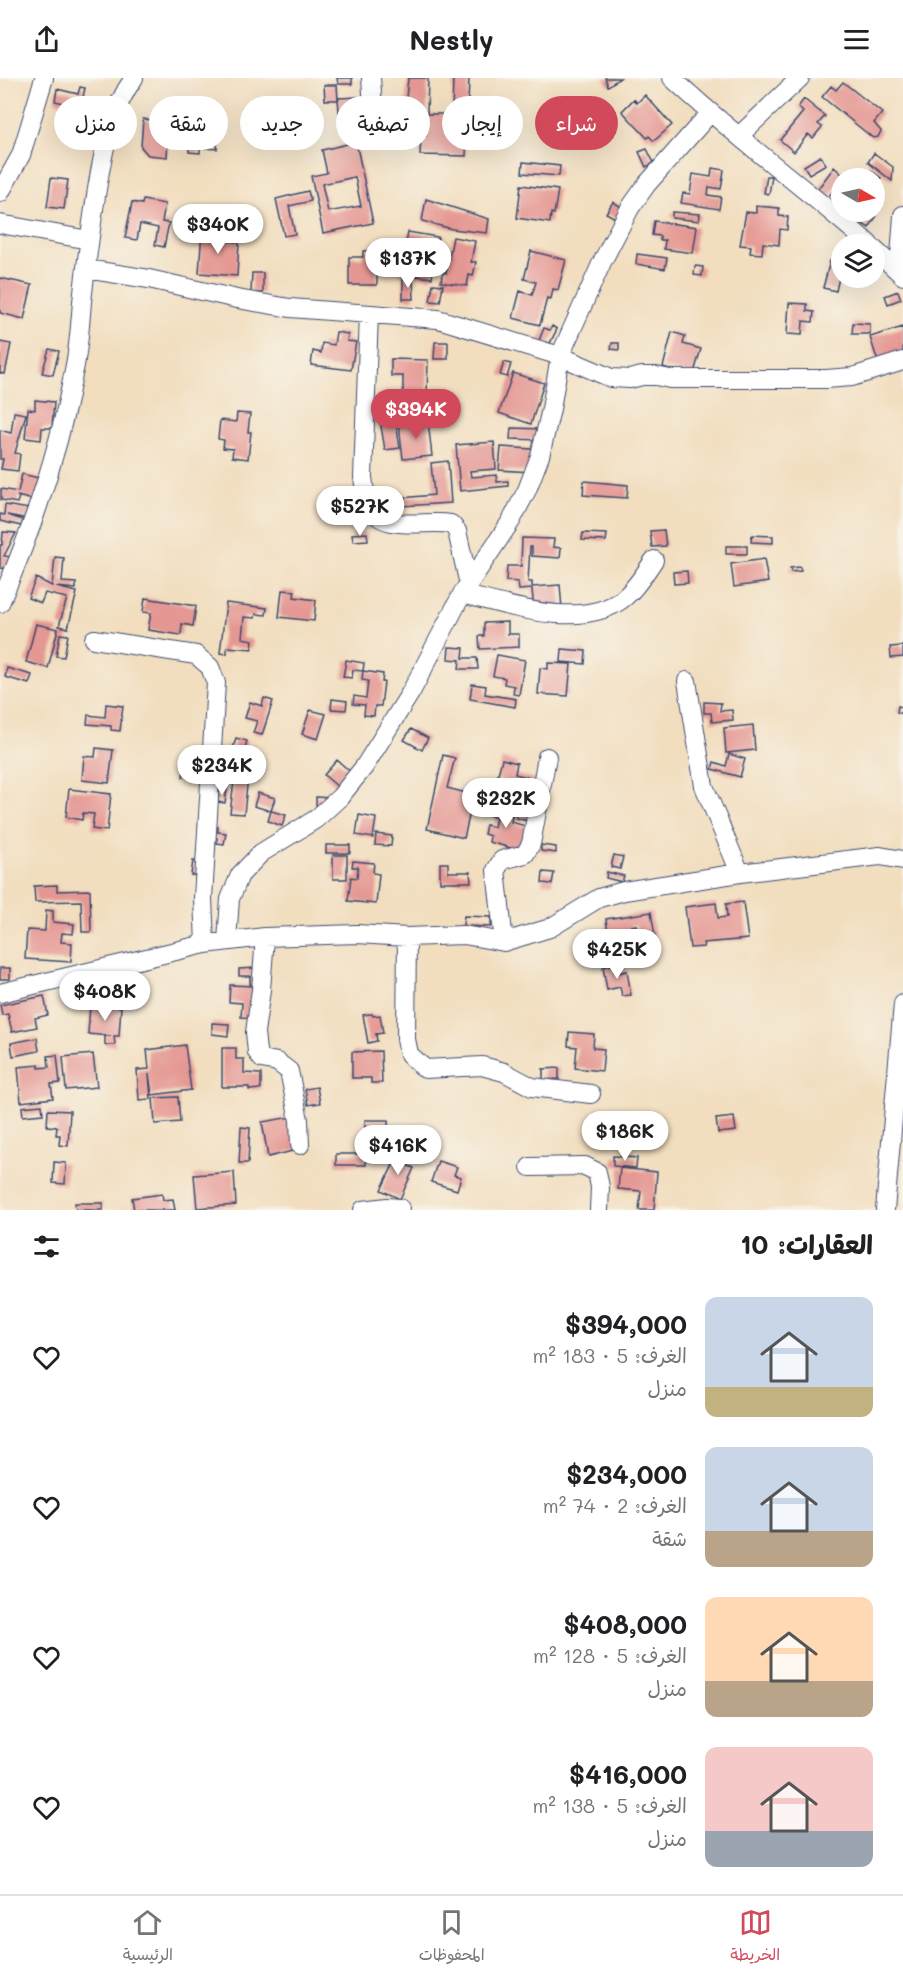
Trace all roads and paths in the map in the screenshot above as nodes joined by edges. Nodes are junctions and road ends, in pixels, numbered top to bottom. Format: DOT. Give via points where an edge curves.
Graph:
graph roads {
  1 [pos="44,78"];
  2 [pos="134,78"];
  3 [pos="371,78"];
  4 [pos="672,78"];
  5 [pos="800,78"];
  6 [pos="372,96"];
  7 [pos="710,113"];
  8 [pos="739,136"];
  9 [pos="0,193"];
  10 [pos="903,215"];
  11 [pos="0,224"];
  12 [pos="857,234"];
  13 [pos="89,240"];
  14 [pos="885,259"];
  15 [pos="86,269"];
  16 [pos="901,274"];
  17 [pos="369,314"];
  18 [pos="560,356"];
  19 [pos="903,361"];
  20 [pos="654,560"];
  21 [pos="466,589"];
  22 [pos="0,603"];
  23 [pos="94,639"];
  24 [pos="687,681"];
  25 [pos="547,757"];
  26 [pos="903,860"];
  27 [pos="741,873"];
  28 [pos="265,937"];
  29 [pos="407,937"];
  30 [pos="227,941"];
  31 [pos="504,942"];
  32 [pos="205,944"];
  33 [pos="0,993"];
  34 [pos="903,1004"];
  35 [pos="591,1094"];
  36 [pos="300,1145"];
  37 [pos="530,1167"];
  38 [pos="400,1208"];
  39 [pos="363,1210"];
  40 [pos="599,1210"];
  41 [pos="885,1210"];
  1 -- 9 [label="street" via="21,155"];
  2 -- 13 [label="street" via="108,136"];
  3 -- 6 [label="street"];
  4 -- 7 [label="street"];
  5 -- 8 [label="street"];
  7 -- 8 [label="street"];
  7 -- 18 [label="street" via="630,208"];
  8 -- 12 [label="street"];
  10 -- 16 [label="street"];
  11 -- 13 [label="street"];
  13 -- 15 [label="street"];
  14 -- 16 [label="street"];
  15 -- 17 [label="street" via="290,308"];
  15 -- 22 [label="street" via="75,367 63,425 45,490"];
  17 -- 18 [label="street" via="438,319"];
  17 -- 21 [label="street" via="363,477 367,502 372,511 395,523 451,524 457,531"];
  18 -- 19 [label="street" via="611,378 630,379 656,376 826,380 852,377"];
  18 -- 21 [label="street" via="540,456 527,490"];
  20 -- 21 [label="street" via="624,598 604,609 580,614 541,613"];
  21 -- 30 [label="street" via="411,693 340,797 316,819 261,853 240,875 230,899"];
  23 -- 32 [label="street" via="196,655 210,667 216,683 203,898"];
  24 -- 27 [label="street" via="704,786"];
  25 -- 31 [label="street" via="531,844 525,854 501,860 496,870"];
  26 -- 27 [label="street" via="880,856"];
  27 -- 31 [label="street" via="616,893 599,898 550,928"];
  28 -- 29 [label="street"];
  28 -- 30 [label="street"];
  28 -- 36 [label="street" via="255,1032 257,1052 262,1059 277,1062 289,1071"];
  29 -- 31 [label="street" via="464,935"];
  29 -- 35 [label="street" via="406,1039 409,1054 425,1069 482,1066 532,1087"];
  30 -- 32 [label="street"];
  32 -- 33 [label="street"];
  34 -- 41 [label="street"];
  37 -- 40 [label="street" via="585,1166 597,1172"];
  38 -- 39 [label="street"];
}
